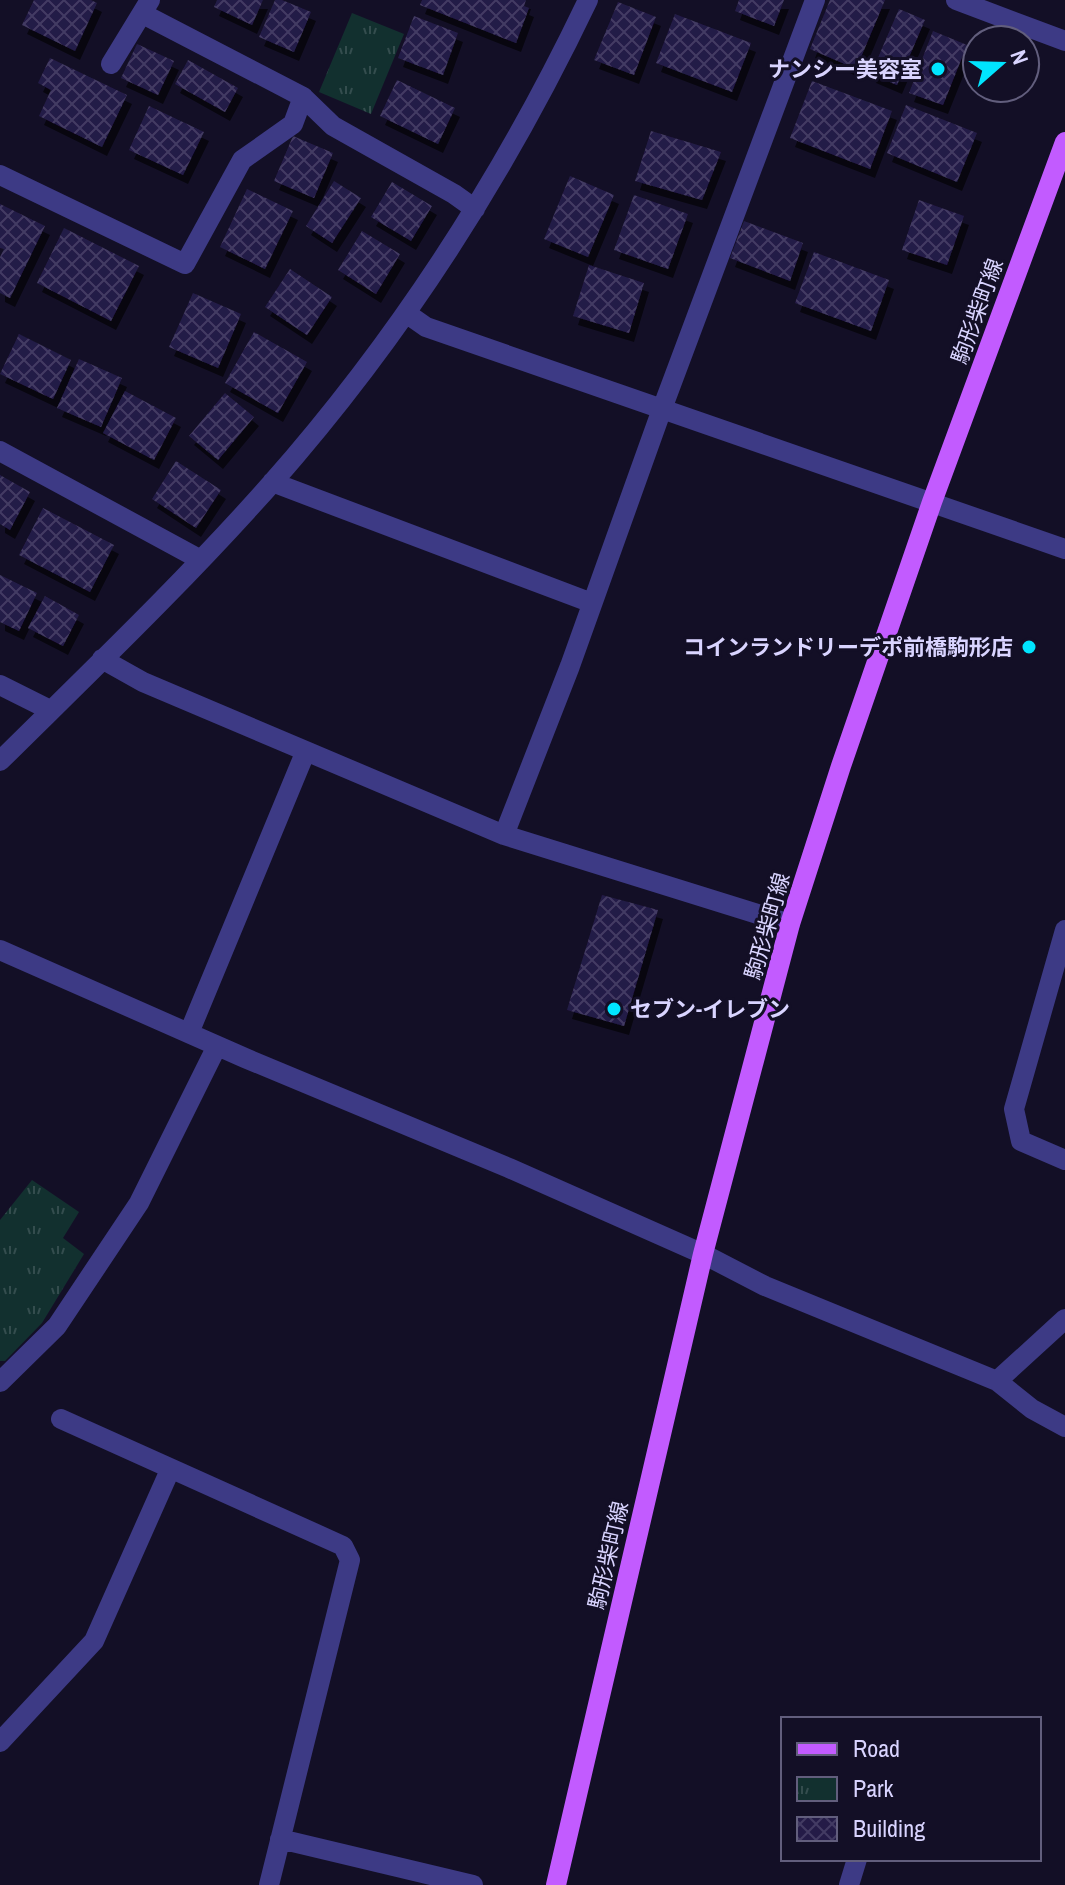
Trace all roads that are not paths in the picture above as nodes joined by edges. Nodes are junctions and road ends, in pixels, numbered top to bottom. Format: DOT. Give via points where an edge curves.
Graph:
graph roads {
  1 [pos="588,0"];
  2 [pos="815,0"];
  3 [pos="956,0"];
  4 [pos="147,7"];
  5 [pos="1065,41"];
  6 [pos="111,64"];
  7 [pos="303,97"];
  8 [pos="1065,142"];
  9 [pos="0,175"];
  10 [pos="475,209"];
  11 [pos="406,313"];
  12 [pos="662,409"];
  13 [pos="0,451"];
  14 [pos="272,482"];
  15 [pos="932,502"];
  16 [pos="1065,549"];
  17 [pos="201,560"];
  18 [pos="592,603"];
  19 [pos="102,659"];
  20 [pos="0,685"];
  21 [pos="50,710"];
  22 [pos="305,753"];
  23 [pos="0,761"];
  24 [pos="504,835"];
  25 [pos="790,924"];
  26 [pos="1065,930"];
  27 [pos="0,950"];
  28 [pos="1060,964"];
  29 [pos="189,1033"];
  30 [pos="217,1046"];
  31 [pos="1065,1160"];
  32 [pos="703,1254"];
  33 [pos="1065,1319"];
  34 [pos="997,1381"];
  35 [pos="0,1382"];
  36 [pos="61,1419"];
  37 [pos="1065,1427"];
  38 [pos="170,1470"];
  39 [pos="0,1742"];
  40 [pos="280,1839"];
  41 [pos="856,1861"];
  42 [pos="269,1885"];
  43 [pos="473,1885"];
  44 [pos="556,1885"];
  45 [pos="849,1885"];
  1 -- 10 [label="street"];
  2 -- 12 [label="street"];
  3 -- 5 [label="street"];
  4 -- 6 [label="street"];
  4 -- 7 [label="street"];
  7 -- 9 [label="street" via="293,124 242,160 185,264"];
  7 -- 10 [label="street" via="333,126"];
  8 -- 15 [label="main road, 駒形柴町線"];
  10 -- 11 [label="street"];
  11 -- 12 [label="street" via="426,327"];
  11 -- 14 [label="street"];
  12 -- 15 [label="street"];
  12 -- 18 [label="street"];
  13 -- 17 [label="street"];
  14 -- 17 [label="street"];
  14 -- 18 [label="street"];
  15 -- 16 [label="street"];
  15 -- 25 [label="main road, 駒形柴町線"];
  17 -- 19 [label="street"];
  18 -- 24 [label="street"];
  19 -- 21 [label="street"];
  19 -- 22 [label="street"];
  20 -- 21 [label="street"];
  21 -- 23 [label="street"];
  22 -- 24 [label="street"];
  22 -- 29 [label="street"];
  24 -- 25 [label="street"];
  25 -- 32 [label="main road, 駒形柴町線"];
  26 -- 28 [label="street"];
  27 -- 29 [label="street"];
  28 -- 31 [label="street" via="1014,1109 1021,1141"];
  29 -- 30 [label="street"];
  30 -- 32 [label="street"];
  30 -- 35 [label="street" via="139,1203 57,1326"];
  32 -- 34 [label="street" via="765,1286"];
  32 -- 44 [label="main road, 駒形柴町線"];
  33 -- 34 [label="street"];
  34 -- 37 [label="street"];
  36 -- 38 [label="street"];
  38 -- 39 [label="street" via="94,1641"];
  38 -- 40 [label="street" via="343,1546 350,1560"];
  40 -- 42 [label="street"];
  40 -- 43 [label="street"];
  41 -- 45 [label="street"];
}
